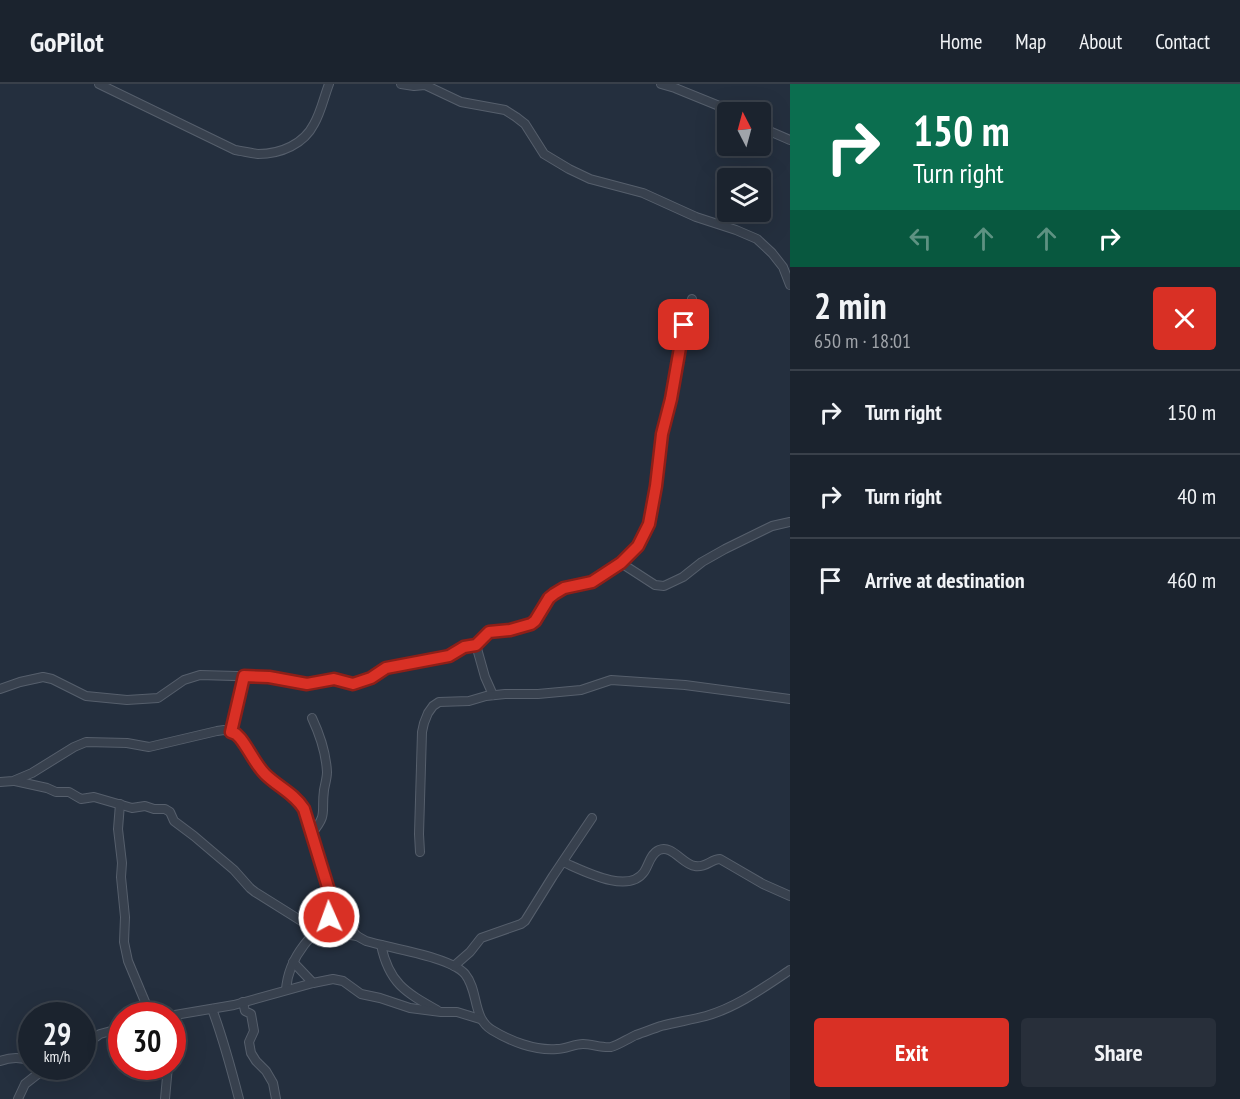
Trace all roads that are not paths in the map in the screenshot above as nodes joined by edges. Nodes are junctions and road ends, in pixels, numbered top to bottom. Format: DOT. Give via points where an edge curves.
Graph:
graph roads {
  1 [pos="99,84"];
  2 [pos="329,84"];
  3 [pos="401,84"];
  4 [pos="661,84"];
  5 [pos="717,105"];
  6 [pos="771,132"];
  7 [pos="790,140"];
  8 [pos="790,285"];
  9 [pos="692,299"];
  10 [pos="790,522"];
  11 [pos="621,563"];
  12 [pos="476,645"];
  13 [pos="244,676"];
  14 [pos="0,689"];
  15 [pos="493,695"];
  16 [pos="790,699"];
  17 [pos="312,718"];
  18 [pos="231,732"];
  19 [pos="13,780"];
  20 [pos="0,782"];
  21 [pos="120,804"];
  22 [pos="592,818"];
  23 [pos="312,833"];
  24 [pos="420,852"];
  25 [pos="563,862"];
  26 [pos="790,896"];
  27 [pos="331,897"];
  28 [pos="317,930"];
  29 [pos="357,936"];
  30 [pos="381,945"];
  31 [pos="293,962"];
  32 [pos="454,966"];
  33 [pos="790,970"];
  34 [pos="313,983"];
  35 [pos="286,990"];
  36 [pos="145,1002"];
  37 [pos="243,1002"];
  38 [pos="212,1009"];
  39 [pos="441,1012"];
  40 [pos="186,1013"];
  41 [pos="480,1019"];
  42 [pos="18,1058"];
  43 [pos="0,1061"];
  44 [pos="30,1080"];
  45 [pos="167,1080"];
  46 [pos="18,1099"];
  47 [pos="165,1099"];
  48 [pos="238,1099"];
  49 [pos="276,1099"];
  1 -- 2 [label="street" via="234,150 258,154 292,147 305,138"];
  3 -- 8 [label="street" via="425,85 461,102 505,110 525,124 544,154 569,169 590,179 643,193 757,239 783,267"];
  4 -- 5 [label="street"];
  6 -- 7 [label="street"];
  9 -- 11 [label="street" via="662,434 649,524 638,546"];
  10 -- 11 [label="street" via="772,526 724,549 664,586 655,585"];
  11 -- 12 [label="street" via="592,582 554,594 531,624 489,632"];
  12 -- 13 [label="street" via="449,656 386,668 353,684 334,679 307,684"];
  12 -- 15 [label="street"];
  13 -- 14 [label="street" via="195,675 158,698 144,700 86,696 43,677"];
  13 -- 18 [label="street"];
  15 -- 16 [label="street" via="581,690 611,680"];
  15 -- 24 [label="street" via="439,702 428,713 421,744"];
  17 -- 23 [label="street" via="324,750 327,773 324,812"];
  18 -- 19 [label="street" via="218,731 149,747 86,742"];
  18 -- 23 [label="street" via="240,738 263,772 300,803"];
  19 -- 20 [label="street"];
  19 -- 21 [label="street" via="67,791 81,799 94,797"];
  21 -- 28 [label="street" via="168,810 174,821 250,888"];
  21 -- 36 [label="street" via="124,942"];
  22 -- 25 [label="street"];
  23 -- 27 [label="street"];
  25 -- 26 [label="street" via="617,882 630,882 645,872 656,851 664,849 692,866 720,859"];
  25 -- 32 [label="street" via="525,921 482,938"];
  27 -- 28 [label="street" via="329,917"];
  27 -- 29 [label="street" via="338,915"];
  28 -- 29 [label="street"];
  28 -- 31 [label="street"];
  29 -- 30 [label="street"];
  30 -- 32 [label="street"];
  30 -- 39 [label="street" via="400,987"];
  31 -- 34 [label="street"];
  31 -- 35 [label="street"];
  32 -- 41 [label="street" via="468,979"];
  33 -- 41 [label="street" via="725,1009 668,1024 612,1046 580,1044 554,1050 528,1046 492,1030"];
  34 -- 35 [label="street"];
  34 -- 39 [label="street" via="342,981 364,995"];
  35 -- 37 [label="street"];
  37 -- 38 [label="street"];
  37 -- 49 [label="street" via="245,1011 251,1014 254,1031 249,1041 251,1053 273,1083"];
  38 -- 40 [label="street"];
  38 -- 48 [label="street"];
  39 -- 41 [label="street"];
  42 -- 43 [label="street"];
  44 -- 46 [label="street"];
  45 -- 47 [label="street"];
}
